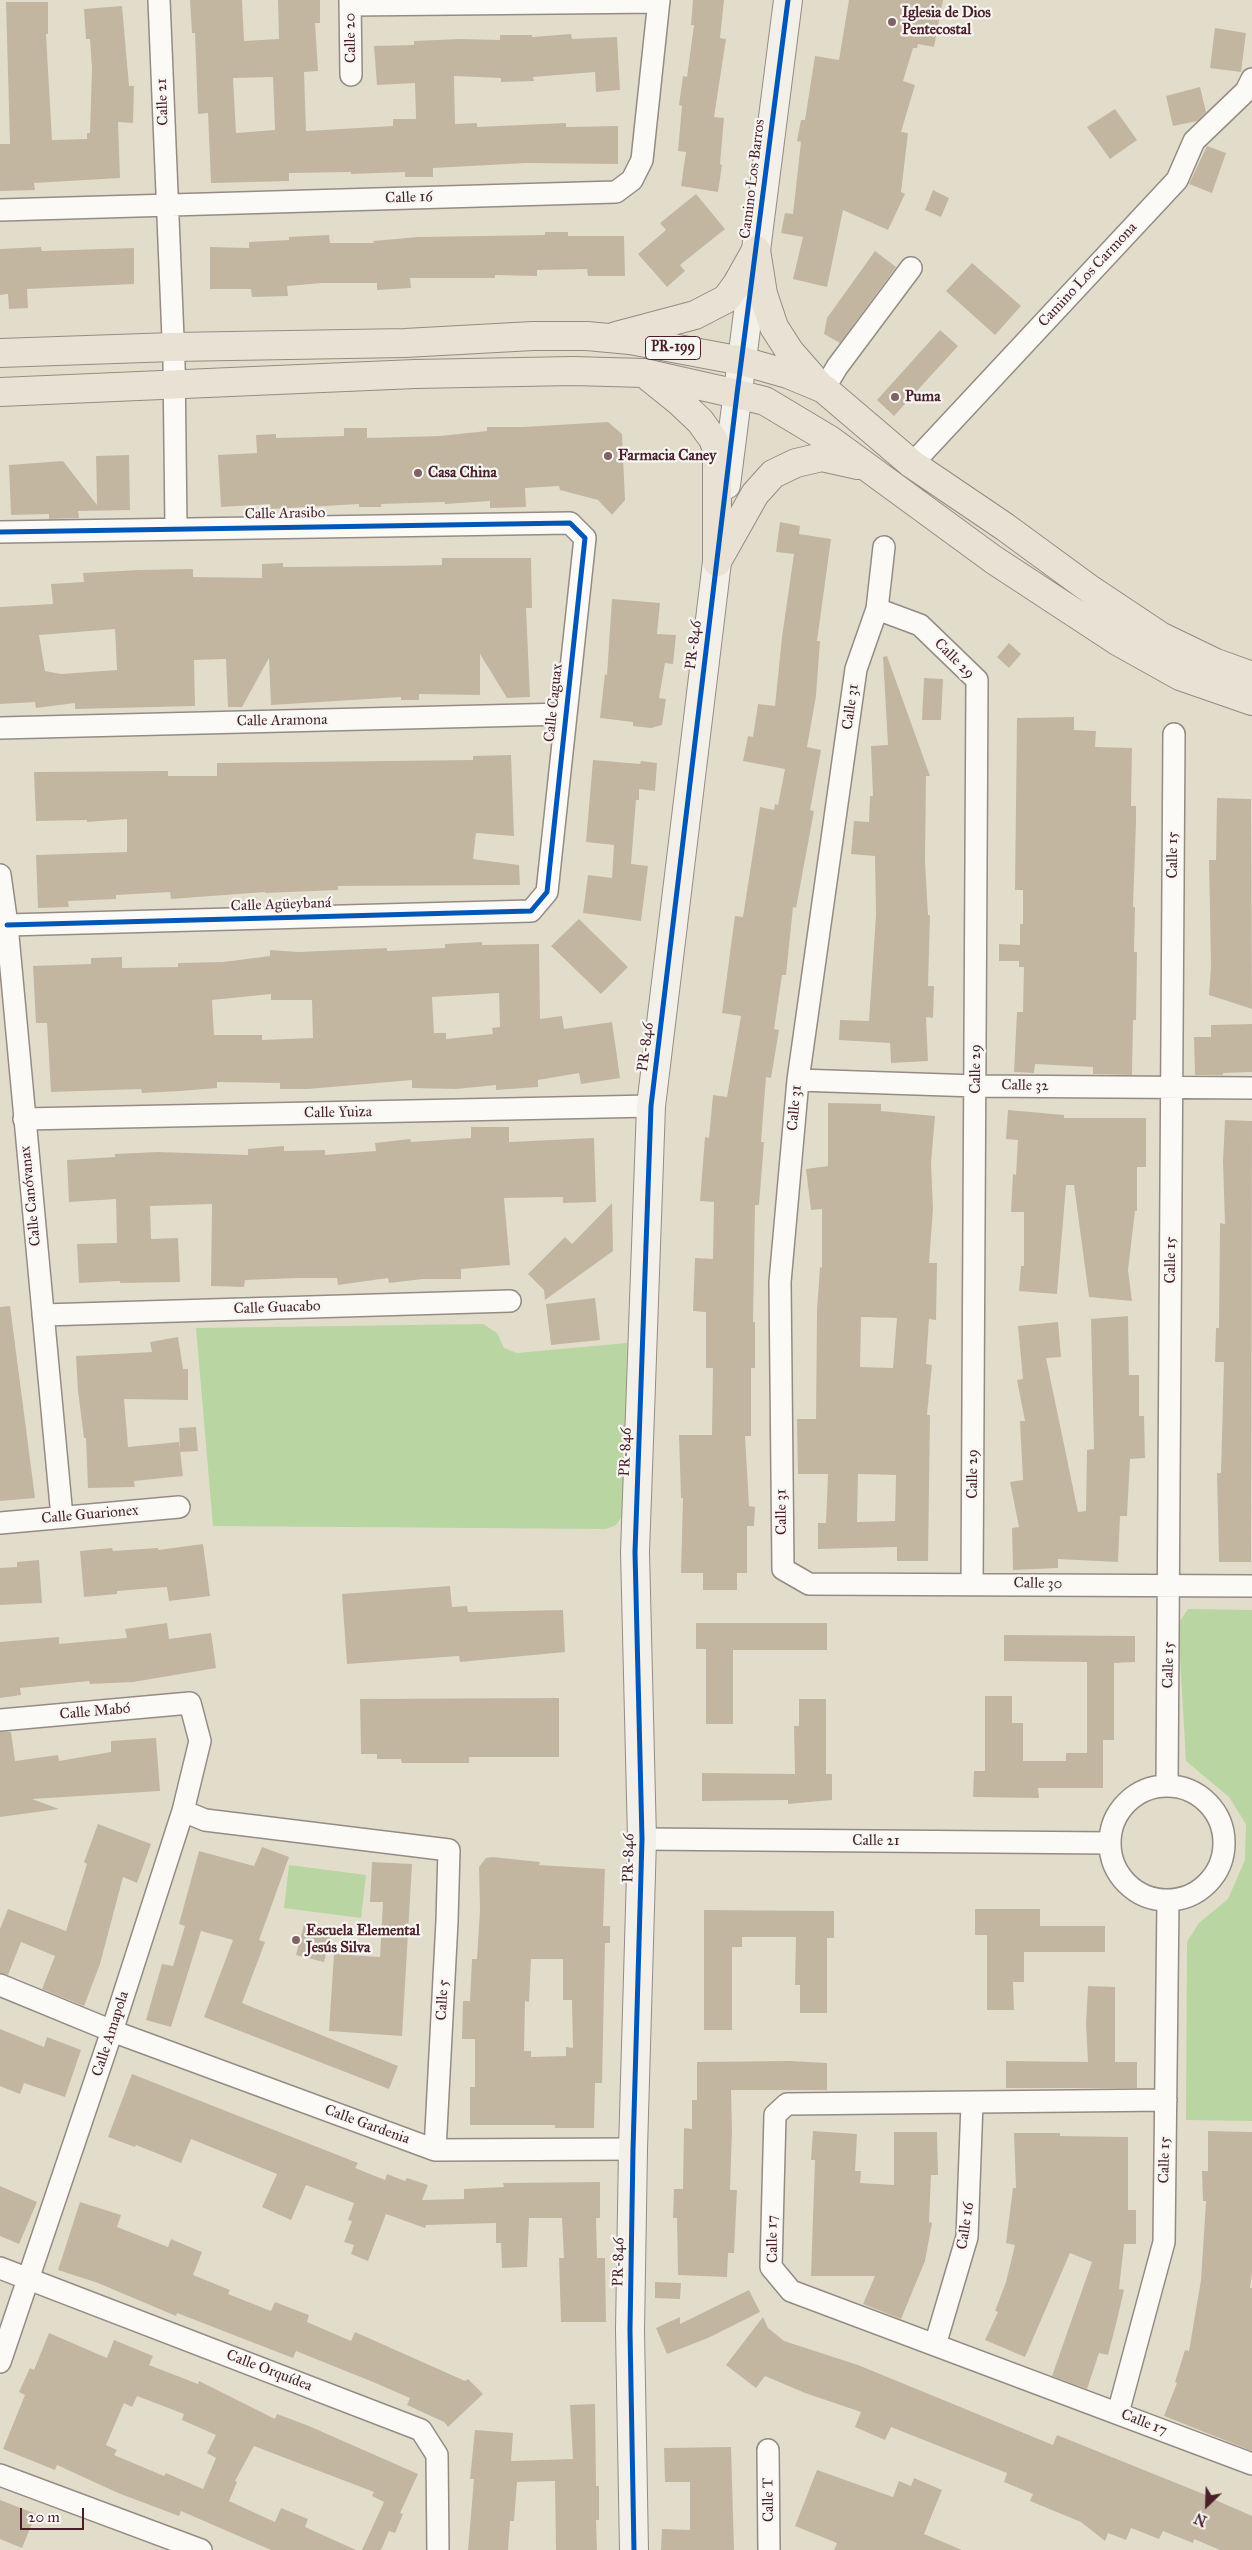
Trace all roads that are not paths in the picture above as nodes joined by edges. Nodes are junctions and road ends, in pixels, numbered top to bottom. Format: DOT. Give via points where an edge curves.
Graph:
graph roads {
  1 [pos="159,0"];
  2 [pos="788,0"];
  3 [pos="659,1"];
  4 [pos="350,3"];
  5 [pos="351,75"];
  6 [pos="1252,79"];
  7 [pos="167,205"];
  8 [pos="0,210"];
  9 [pos="756,250"];
  10 [pos="912,268"];
  11 [pos="609,338"];
  12 [pos="173,347"];
  13 [pos="0,353"];
  14 [pos="742,361"];
  15 [pos="644,373"];
  16 [pos="174,384"];
  17 [pos="824,390"];
  18 [pos="0,392"];
  19 [pos="737,394"];
  20 [pos="912,464"];
  21 [pos="867,466"];
  22 [pos="570,523"];
  23 [pos="176,528"];
  24 [pos="0,532"];
  25 [pos="884,547"];
  26 [pos="717,562"];
  27 [pos="877,609"];
  28 [pos="1252,676"];
  29 [pos="1252,701"];
  30 [pos="565,714"];
  31 [pos="0,728"];
  32 [pos="1174,734"];
  33 [pos="0,875"];
  34 [pos="547,892"];
  35 [pos="7,925"];
  36 [pos="798,1080"];
  37 [pos="976,1086"];
  38 [pos="1172,1087"];
  39 [pos="1252,1088"];
  40 [pos="651,1106"];
  41 [pos="24,1119"];
  42 [pos="510,1301"];
  43 [pos="43,1314"];
  44 [pos="179,1507"];
  45 [pos="62,1517"];
  46 [pos="0,1523"];
  47 [pos="972,1583"];
  48 [pos="824,1584"];
  49 [pos="1170,1586"];
  50 [pos="1252,1586"];
  51 [pos="190,1703"];
  52 [pos="0,1720"];
  53 [pos="1167,1785"];
  54 [pos="183,1811"];
  55 [pos="642,1839"];
  56 [pos="1109,1843"];
  57 [pos="1168,1901"];
  58 [pos="0,1985"];
  59 [pos="112,2031"];
  60 [pos="1166,2100"];
  61 [pos="972,2103"];
  62 [pos="633,2149"];
  63 [pos="435,2150"];
  64 [pos="0,2268"];
  65 [pos="27,2278"];
  66 [pos="935,2345"];
  67 [pos="0,2362"];
  68 [pos="1118,2413"];
  69 [pos="768,2450"];
  70 [pos="1252,2464"];
  71 [pos="0,2475"];
  72 [pos="201,2550"];
  73 [pos="438,2550"];
  74 [pos="634,2550"];
  75 [pos="769,2550"];
  1 -- 7 [label="street, Calle 21"];
  2 -- 9 [label="street, Camino Los Barros"];
  3 -- 4 [label="street"];
  3 -- 7 [label="street, Calle 16" via="642,160 632,180 616,192"];
  4 -- 5 [label="street, Calle 20"];
  6 -- 20 [label="street, Camino Los Carmona" via="1246,91 1194,141 1176,180"];
  7 -- 8 [label="street, Calle 16"];
  7 -- 12 [label="street, Calle 21"];
  9 -- 11 [label="main road" via="726,299 695,315"];
  9 -- 14 [label="street, Camino Los Barros"];
  9 -- 17 [label="main road" via="763,294 774,327 790,352"];
  10 -- 17 [label="street" via="837,367"];
  11 -- 12 [label="main road, PR-199" via="533,336 405,343"];
  11 -- 14 [label="main road, PR-199"];
  12 -- 13 [label="main road, PR-199"];
  12 -- 16 [label="street, Calle 21"];
  14 -- 17 [label="main road, PR-199" via="788,374"];
  14 -- 19 [label="street, PR-846 / PR-846"];
  15 -- 16 [label="main road, PR-199" via="573,370"];
  15 -- 19 [label="main road, PR-199"];
  15 -- 26 [label="main road" via="700,421 713,439 718,474"];
  16 -- 18 [label="main road, PR-199"];
  16 -- 23 [label="street, Calle 21"];
  17 -- 20 [label="main road, PR-199"];
  19 -- 21 [label="main road, PR-199" via="765,401"];
  19 -- 26 [label="street, PR-846 / PR-846"];
  20 -- 28 [label="main road, PR-199" via="1160,636"];
  21 -- 26 [label="main road" via="822,458 796,463 773,474 755,494"];
  21 -- 29 [label="main road, PR-199" via="994,560 1119,642 1180,676"];
  22 -- 23 [label="street, Calle Arasibo"];
  22 -- 30 [label="street, Calle Caguax" via="585,538"];
  23 -- 24 [label="street, Calle Arasibo"];
  25 -- 27 [label="street, Calle 31"];
  26 -- 40 [label="street, PR-846 / PR-846"];
  27 -- 36 [label="street, Calle 31" via="856,669"];
  27 -- 37 [label="street, Calle 29" via="920,625 977,680"];
  30 -- 31 [label="street, Calle Aramona"];
  30 -- 34 [label="street, Calle Caguax"];
  32 -- 38 [label="street, Calle 15"];
  33 -- 35 [label="street, Calle Canóvanax"];
  34 -- 35 [label="street, Calle Agüeybaná" via="531,910"];
  35 -- 41 [label="street, Calle Canóvanax"];
  36 -- 37 [label="street, Calle 32"];
  36 -- 48 [label="street, Calle 31" via="780,1282 783,1569 809,1584"];
  37 -- 38 [label="street, Calle 32"];
  37 -- 47 [label="street, Calle 29"];
  38 -- 39 [label="street, Calle 32"];
  38 -- 49 [label="street, Calle 15"];
  40 -- 41 [label="street, Calle Yuiza"];
  40 -- 55 [label="street, PR-846 / PR-846" via="635,1552"];
  41 -- 43 [label="street, Calle Canóvanax"];
  42 -- 43 [label="street, Calle Guacabo"];
  43 -- 45 [label="street, Calle Canóvanax"];
  44 -- 45 [label="street, Calle Guarionex"];
  45 -- 46 [label="street, Calle Guarionex"];
  47 -- 48 [label="street, Calle 30"];
  47 -- 49 [label="street, Calle 30"];
  49 -- 50 [label="street, Calle 30"];
  49 -- 53 [label="street, Calle 15"];
  51 -- 52 [label="street, Calle Mabó"];
  51 -- 54 [label="street, Calle Amapola" via="200,1741"];
  53 -- 56 [label="street" via="1149,1788 1133,1796 1120,1809 1112,1825"];
  53 -- 57 [label="street" via="1187,1789 1204,1799 1217,1814 1224,1833 1224,1853 1218,1872 1205,1888 1188,1897"];
  54 -- 59 [label="street, Calle Amapola"];
  54 -- 63 [label="street, Calle 5" via="205,1820 449,1850"];
  55 -- 56 [label="street, Calle 21"];
  55 -- 62 [label="street, PR-846 / PR-846"];
  56 -- 57 [label="street" via="1113,1865 1126,1884 1145,1897"];
  57 -- 60 [label="street, Calle 15"];
  58 -- 59 [label="street, Calle Gardenia"];
  59 -- 63 [label="street, Calle Gardenia"];
  59 -- 65 [label="street, Calle Amapola"];
  60 -- 61 [label="street, Calle 17"];
  60 -- 68 [label="street, Calle 15" via="1164,2242"];
  61 -- 66 [label="street, Calle 16" via="967,2237"];
  61 -- 66 [label="street, Calle 17" via="787,2104 774,2115 771,2267 791,2291"];
  62 -- 63 [label="street, Calle Gardenia"];
  62 -- 74 [label="street, PR-846 / PR-846" via="630,2330"];
  64 -- 65 [label="street, Calle Orquídea"];
  65 -- 67 [label="street, Calle Amapola"];
  65 -- 73 [label="street, Calle Orquídea" via="421,2430 437,2455"];
  66 -- 68 [label="street, Calle 17"];
  68 -- 70 [label="street, Calle 17"];
  69 -- 75 [label="street, Calle T"];
  71 -- 72 [label="street"];
}
